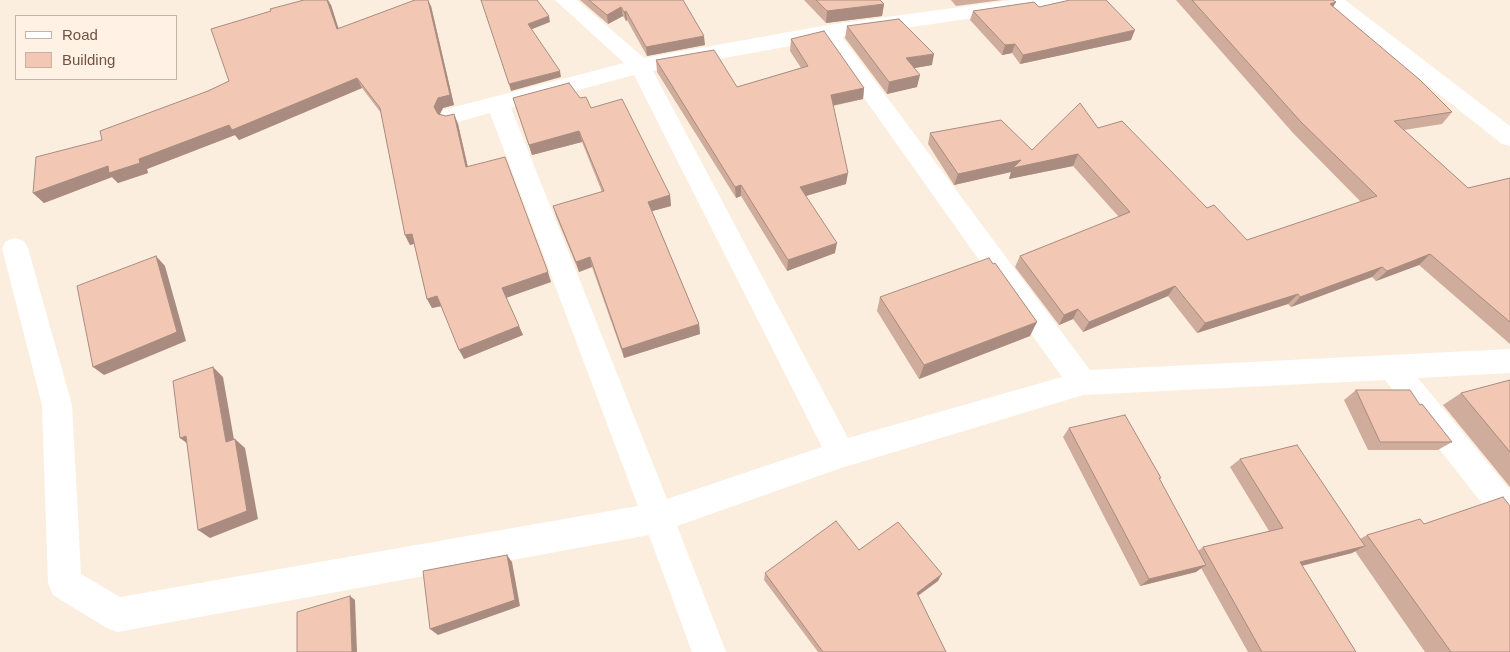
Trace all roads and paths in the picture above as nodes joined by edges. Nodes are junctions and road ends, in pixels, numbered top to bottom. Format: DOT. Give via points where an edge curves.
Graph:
graph roads {
  1 [pos="565,0"];
  2 [pos="1057,0"];
  3 [pos="1332,0"];
  4 [pos="828,32"];
  5 [pos="640,66"];
  6 [pos="498,104"];
  7 [pos="451,116"];
  8 [pos="1510,138"];
  9 [pos="15,248"];
  10 [pos="1510,361"];
  11 [pos="1392,367"];
  12 [pos="1083,383"];
  13 [pos="841,454"];
  14 [pos="1510,514"];
  15 [pos="657,518"];
  16 [pos="709,652"];
  1 -- 5 [label="street"];
  2 -- 4 [label="street"];
  3 -- 8 [label="street"];
  4 -- 5 [label="street"];
  4 -- 12 [label="street"];
  5 -- 6 [label="street"];
  5 -- 13 [label="street"];
  6 -- 7 [label="street"];
  6 -- 15 [label="street"];
  9 -- 15 [label="street" via="57,405 65,583 117,615"];
  10 -- 11 [label="street"];
  11 -- 12 [label="street"];
  11 -- 14 [label="street"];
  12 -- 13 [label="street"];
  13 -- 15 [label="street"];
  15 -- 16 [label="street"];
}
